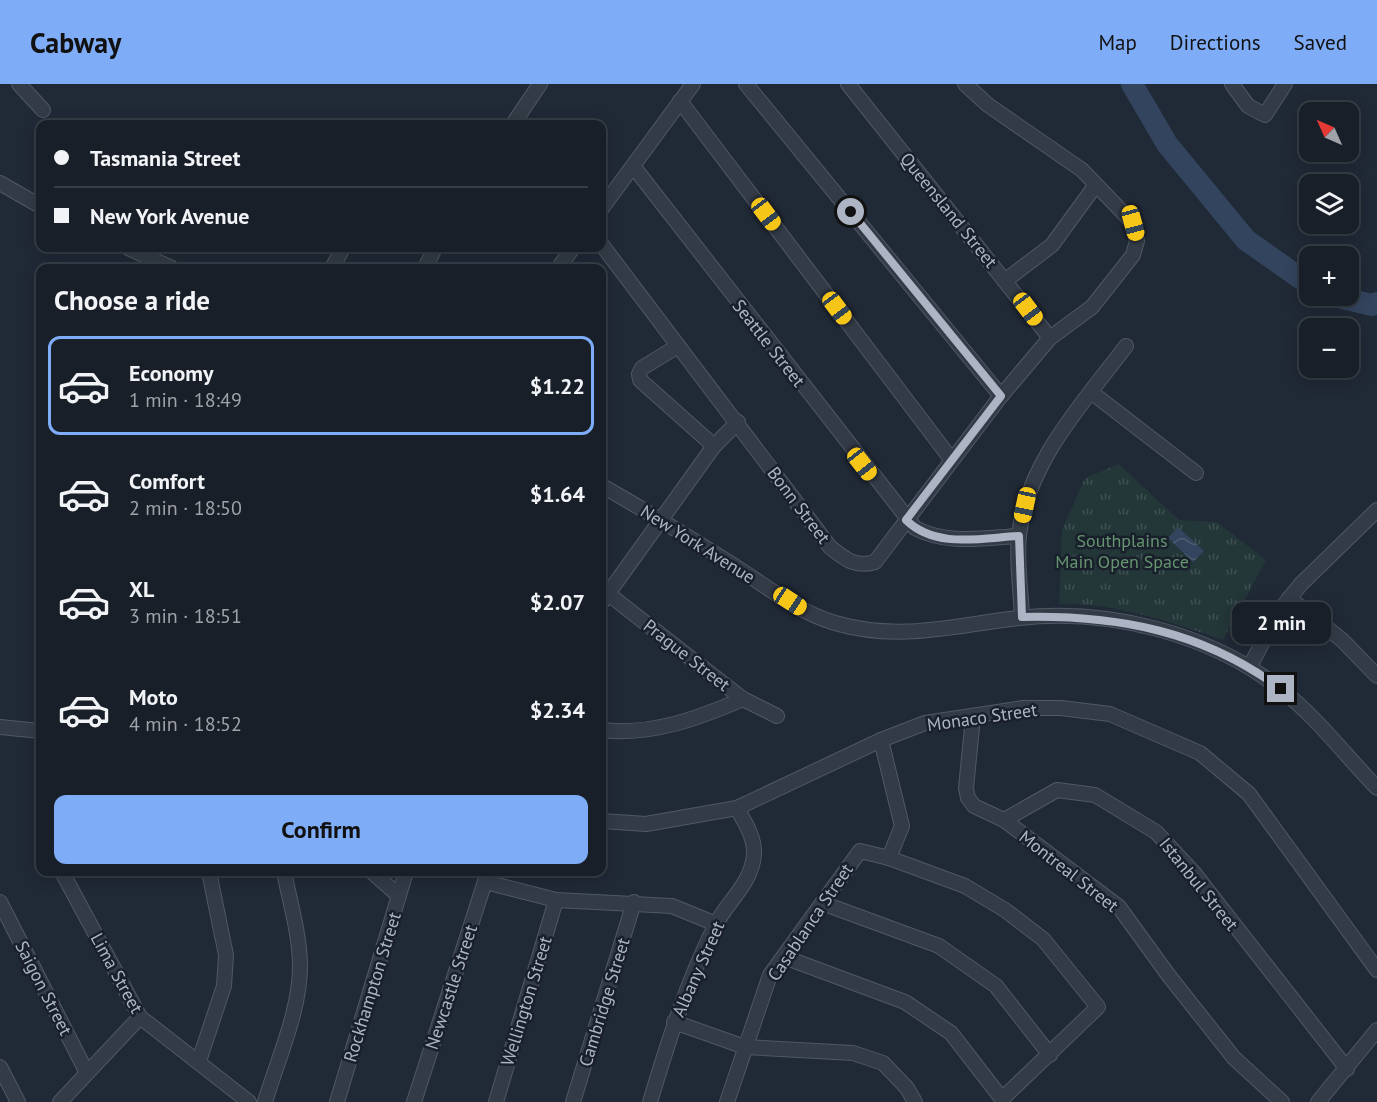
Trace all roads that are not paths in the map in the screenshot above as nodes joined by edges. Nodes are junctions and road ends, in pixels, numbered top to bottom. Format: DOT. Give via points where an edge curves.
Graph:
graph roads {
  1 [pos="19,84"];
  2 [pos="540,84"];
  3 [pos="693,84"];
  4 [pos="746,84"];
  5 [pos="848,84"];
  6 [pos="965,84"];
  7 [pos="1232,84"];
  8 [pos="1285,84"];
  9 [pos="680,101"];
  10 [pos="43,110"];
  11 [pos="516,120"];
  12 [pos="633,166"];
  13 [pos="0,183"];
  14 [pos="1095,186"];
  15 [pos="606,203"];
  16 [pos="36,204"];
  17 [pos="606,250"];
  18 [pos="137,252"];
  19 [pos="570,252"];
  20 [pos="163,264"];
  21 [pos="561,264"];
  22 [pos="1006,280"];
  23 [pos="1050,338"];
  24 [pos="678,346"];
  25 [pos="1126,346"];
  26 [pos="1091,392"];
  27 [pos="1001,396"];
  28 [pos="738,422"];
  29 [pos="714,446"];
  30 [pos="951,459"];
  31 [pos="1196,473"];
  32 [pos="606,488"];
  33 [pos="1377,510"];
  34 [pos="660,519"];
  35 [pos="906,520"];
  36 [pos="1019,536"];
  37 [pos="606,591"];
  38 [pos="606,596"];
  39 [pos="1289,598"];
  40 [pos="1022,617"];
  41 [pos="1250,666"];
  42 [pos="1377,676"];
  43 [pos="743,699"];
  44 [pos="777,716"];
  45 [pos="973,717"];
  46 [pos="0,727"];
  47 [pos="606,730"];
  48 [pos="36,731"];
  49 [pos="881,740"];
  50 [pos="1377,788"];
  51 [pos="737,808"];
  52 [pos="1004,820"];
  53 [pos="606,821"];
  54 [pos="889,858"];
  55 [pos="64,876"];
  56 [pos="210,876"];
  57 [pos="285,876"];
  58 [pos="376,876"];
  59 [pos="405,876"];
  60 [pos="487,877"];
  61 [pos="399,896"];
  62 [pos="556,900"];
  63 [pos="0,902"];
  64 [pos="634,902"];
  65 [pos="822,903"];
  66 [pos="716,924"];
  67 [pos="784,957"];
  68 [pos="1377,970"];
  69 [pos="140,1017"];
  70 [pos="674,1022"];
  71 [pos="1377,1030"];
  72 [pos="745,1047"];
  73 [pos="1050,1055"];
  74 [pos="199,1061"];
  75 [pos="0,1067"];
  76 [pos="1347,1069"];
  77 [pos="87,1073"];
  78 [pos="18,1102"];
  79 [pos="60,1102"];
  80 [pos="249,1102"];
  81 [pos="265,1102"];
  82 [pos="337,1102"];
  83 [pos="414,1102"];
  84 [pos="496,1102"];
  85 [pos="573,1102"];
  86 [pos="650,1102"];
  87 [pos="727,1102"];
  88 [pos="915,1102"];
  89 [pos="1282,1102"];
  90 [pos="1318,1102"];
  1 -- 10 [label="street"];
  2 -- 11 [label="street"];
  3 -- 9 [label="street"];
  4 -- 27 [label="street"];
  5 -- 22 [label="street, Queensland Street"];
  6 -- 14 [label="street, Bonn Street" via="988,105 1068,159"];
  7 -- 8 [label="street" via="1248,106 1265,115"];
  9 -- 12 [label="street"];
  9 -- 30 [label="street"];
  12 -- 15 [label="street"];
  12 -- 35 [label="street, Seattle Street"];
  13 -- 16 [label="street"];
  14 -- 22 [label="street" via="1052,245"];
  14 -- 23 [label="street, Bonn Street" via="1133,223 1137,241 1133,255 1092,307"];
  17 -- 24 [label="street, Bonn Street"];
  18 -- 20 [label="street"];
  19 -- 21 [label="street"];
  22 -- 23 [label="street, Queensland Street"];
  23 -- 27 [label="street, Bonn Street"];
  24 -- 28 [label="street, Bonn Street"];
  24 -- 29 [label="street" via="642,368 640,380"];
  25 -- 26 [label="street"];
  26 -- 31 [label="street"];
  26 -- 36 [label="street" via="1037,473"];
  27 -- 30 [label="street, Bonn Street"];
  28 -- 29 [label="street"];
  28 -- 35 [label="street, Bonn Street" via="830,547 849,562 865,565 875,561"];
  29 -- 34 [label="street"];
  30 -- 35 [label="street, Bonn Street"];
  32 -- 34 [label="street, New York Avenue"];
  33 -- 39 [label="street"];
  34 -- 37 [label="street"];
  34 -- 40 [label="street, New York Avenue" via="808,613 837,623 903,633"];
  35 -- 36 [label="street, Seattle Street" via="931,537 945,540"];
  36 -- 40 [label="street"];
  38 -- 43 [label="street, Prague Street"];
  39 -- 41 [label="street"];
  39 -- 42 [label="street" via="1342,640"];
  40 -- 41 [label="street, New York Avenue" via="1074,616 1116,621 1202,644"];
  41 -- 50 [label="street, New York Avenue" via="1313,719"];
  43 -- 44 [label="street, Prague Street"];
  43 -- 47 [label="street" via="693,721 620,732"];
  45 -- 49 [label="street, Monaco Street" via="925,723"];
  45 -- 52 [label="street, Montreal Street" via="968,798 974,806"];
  45 -- 68 [label="street, Monaco Street" via="1023,708 1110,714 1200,753 1249,794"];
  46 -- 48 [label="street"];
  49 -- 51 [label="street, Monaco Street"];
  49 -- 54 [label="street" via="902,826"];
  51 -- 53 [label="street, Monaco Street" via="646,824"];
  51 -- 66 [label="street, Albany Street" via="753,839 754,855 748,879"];
  52 -- 76 [label="street, Istanbul Street" via="1057,790 1095,795 1156,832 1194,873"];
  52 -- 89 [label="street, Montreal Street" via="1119,908 1234,1058"];
  54 -- 65 [label="street, Casablanca Street" via="860,851"];
  54 -- 73 [label="street, Casablanca Street" via="965,886 1043,939 1098,1007"];
  55 -- 69 [label="street, Lima Street"];
  56 -- 74 [label="street" via="226,955 224,986"];
  57 -- 81 [label="street" via="300,966 297,997"];
  58 -- 61 [label="street"];
  59 -- 61 [label="street, Rockhampton Street"];
  60 -- 62 [label="street"];
  60 -- 83 [label="street, Newcastle Street"];
  61 -- 82 [label="street, Rockhampton Street"];
  62 -- 64 [label="street"];
  62 -- 84 [label="street, Wellington Street"];
  63 -- 77 [label="street, Saigon Street"];
  64 -- 66 [label="street" via="672,906"];
  64 -- 85 [label="street, Cambridge Street"];
  65 -- 67 [label="street, Casablanca Street"];
  65 -- 73 [label="street" via="939,946 996,986"];
  66 -- 70 [label="street, Albany Street"];
  67 -- 72 [label="street, Casablanca Street" via="770,975"];
  67 -- 73 [label="street" via="905,1002 951,1033 1002,1099"];
  69 -- 74 [label="street, Lima Street"];
  69 -- 77 [label="street"];
  70 -- 72 [label="street"];
  70 -- 86 [label="street, Albany Street"];
  71 -- 76 [label="street"];
  72 -- 87 [label="street, Casablanca Street"];
  72 -- 88 [label="street" via="853,1053 883,1063"];
  74 -- 80 [label="street, Lima Street"];
  75 -- 78 [label="street"];
  76 -- 90 [label="street"];
  77 -- 79 [label="street"];
}
